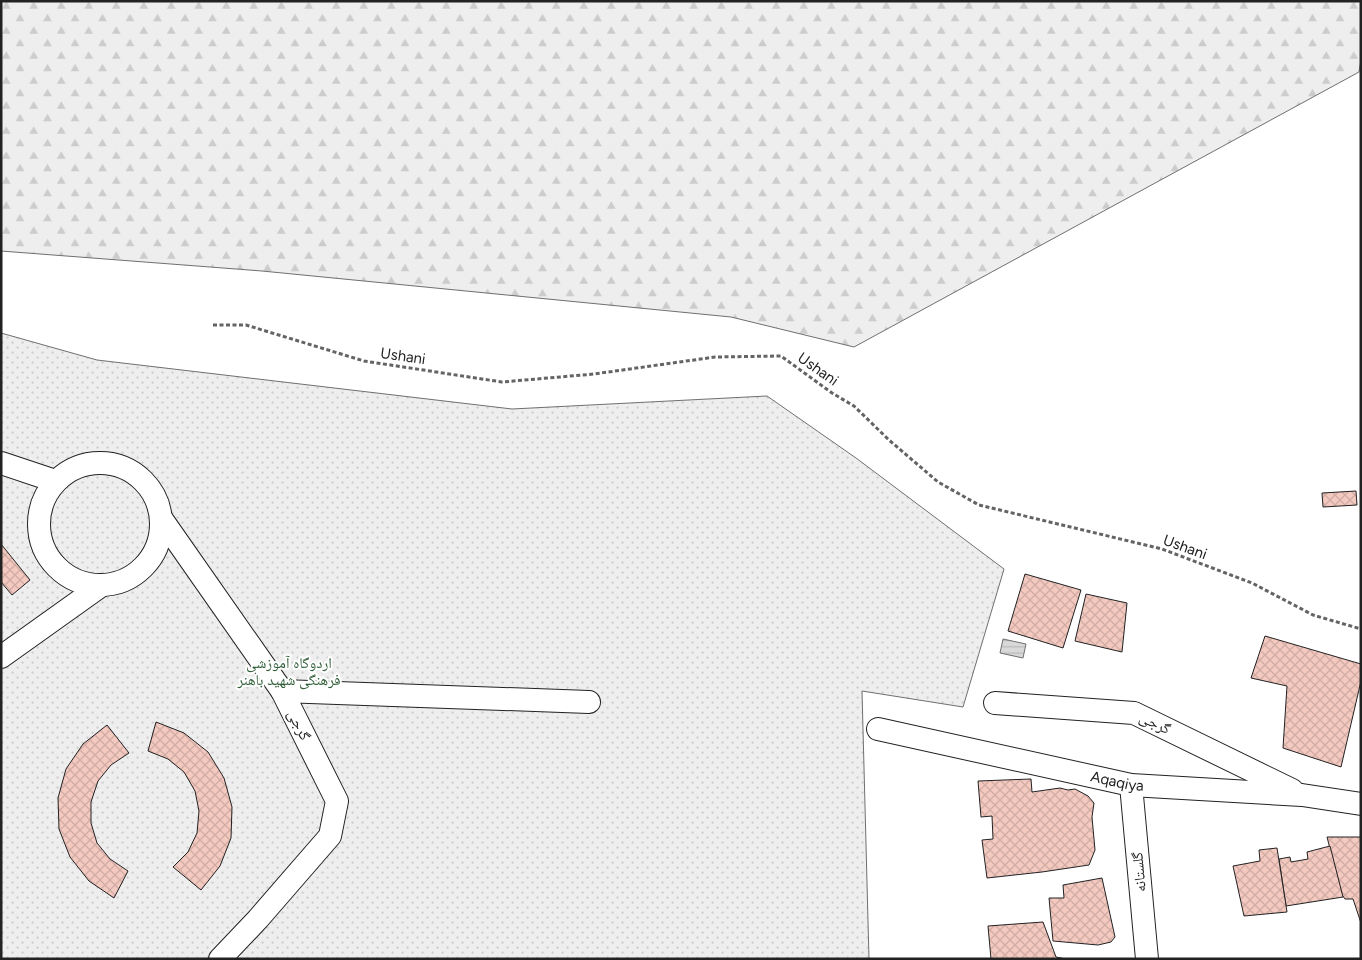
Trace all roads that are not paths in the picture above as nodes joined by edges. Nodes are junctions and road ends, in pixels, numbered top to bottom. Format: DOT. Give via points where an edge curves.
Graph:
graph roads {
  1 [pos="1,462"];
  2 [pos="55,481"];
  3 [pos="161,518"];
  4 [pos="102,585"];
  5 [pos="1,657"];
  6 [pos="282,691"];
  7 [pos="590,702"];
  8 [pos="994,703"];
  9 [pos="878,729"];
  10 [pos="1131,785"];
  11 [pos="1302,795"];
  12 [pos="1361,804"];
  13 [pos="220,959"];
  14 [pos="1147,959"];
  1 -- 2 [label="street"];
  2 -- 3 [label="street" via="71,469 90,463 110,463 129,469 145,482 156,498"];
  2 -- 4 [label="street" via="44,498 38,518 40,539 48,558 63,573 81,582"];
  3 -- 4 [label="street" via="160,538 152,556 139,571 121,581"];
  3 -- 6 [label="street"];
  4 -- 5 [label="street"];
  6 -- 7 [label="street, گرجی"];
  6 -- 13 [label="street, گرجی" via="337,801 330,836"];
  8 -- 11 [label="street, گرجی" via="1134,713"];
  9 -- 10 [label="street, Aqaqiya"];
  10 -- 11 [label="street, Aqaqiya"];
  10 -- 14 [label="street, گلستانه"];
  11 -- 12 [label="street, Aqaqiya"];
}
